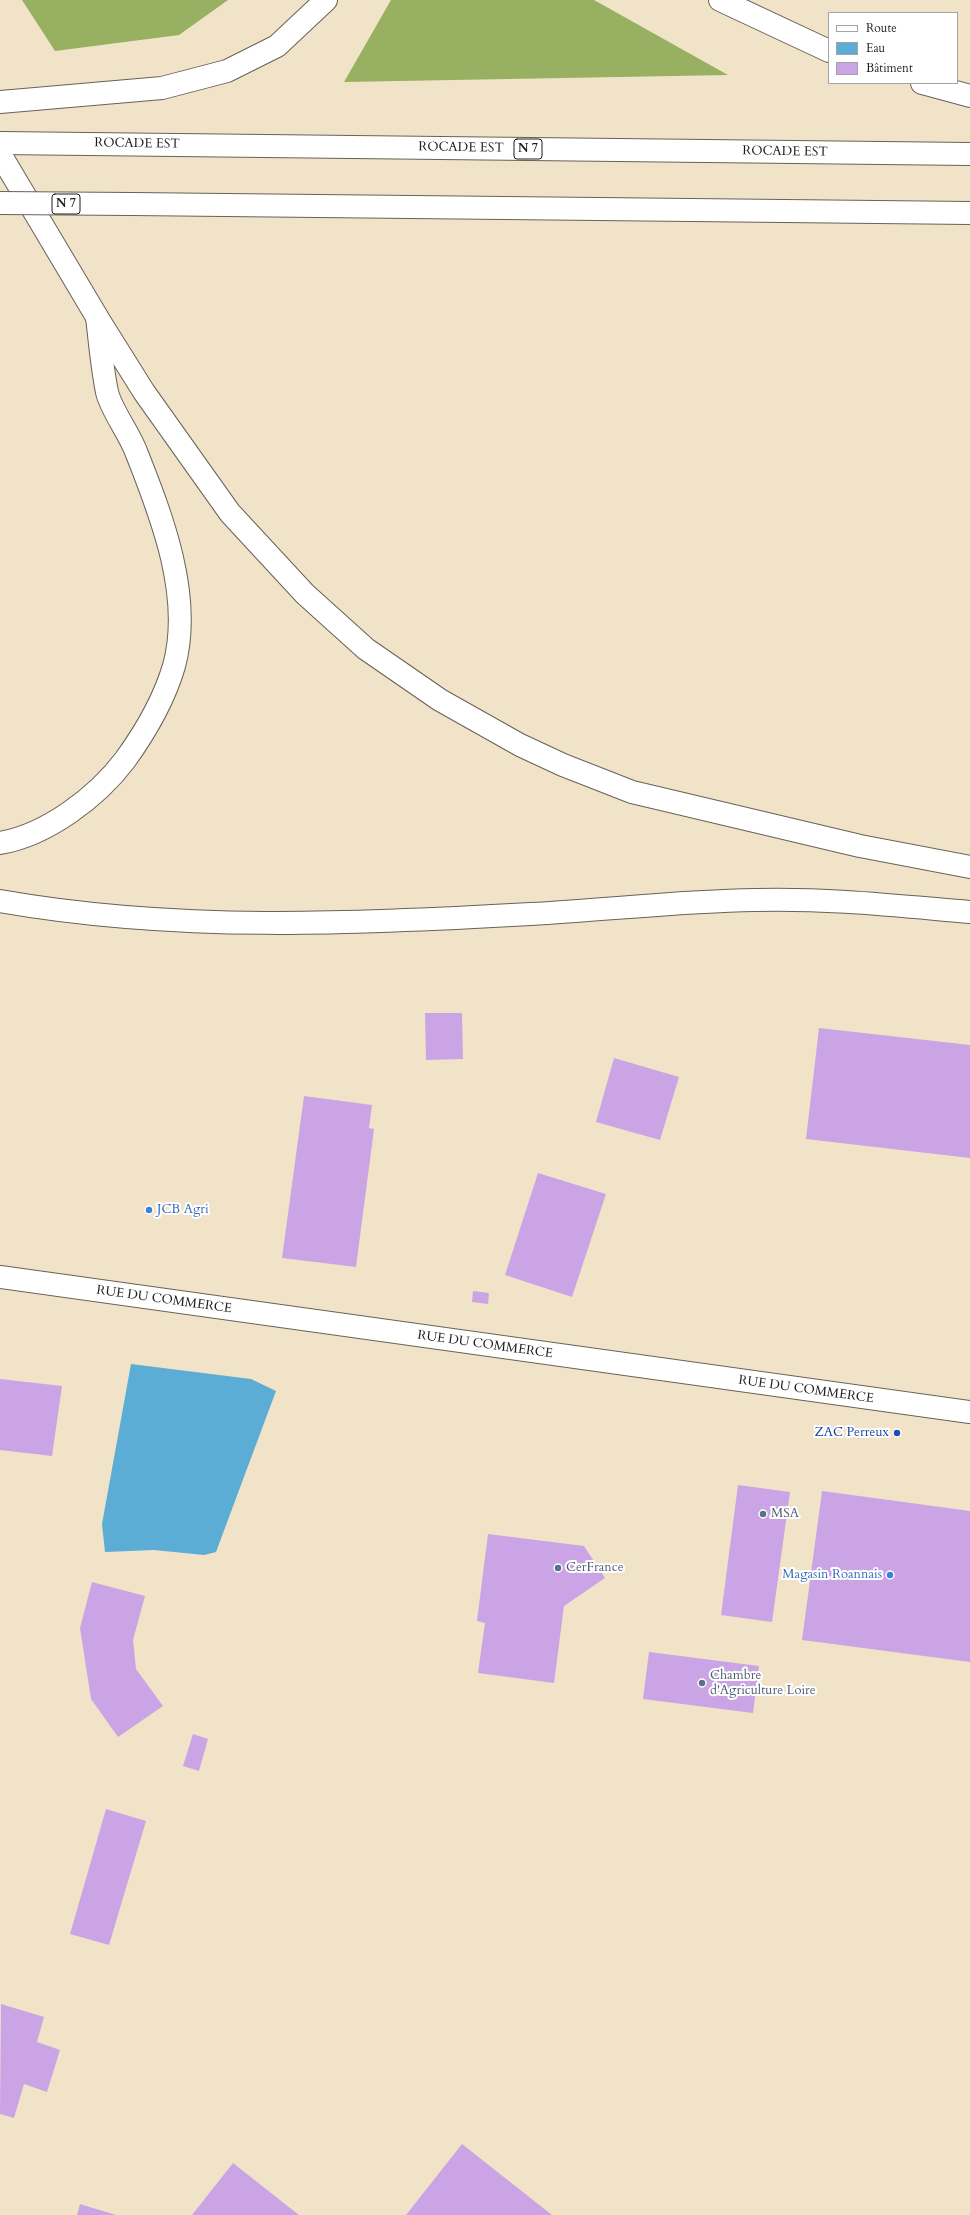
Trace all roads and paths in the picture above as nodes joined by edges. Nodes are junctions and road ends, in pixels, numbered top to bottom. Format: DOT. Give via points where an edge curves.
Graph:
graph roads {
  1 [pos="326,0"];
  2 [pos="720,0"];
  3 [pos="828,51"];
  4 [pos="926,84"];
  5 [pos="970,96"];
  6 [pos="0,102"];
  7 [pos="0,142"];
  8 [pos="0,154"];
  9 [pos="970,154"];
  10 [pos="0,203"];
  11 [pos="970,212"];
  12 [pos="97,317"];
  13 [pos="0,843"];
  14 [pos="970,867"];
  15 [pos="0,901"];
  16 [pos="970,912"];
  17 [pos="0,1277"];
  18 [pos="970,1412"];
  1 -- 6 [label="main road" via="276,46 227,71 162,88"];
  2 -- 3 [label="main road"];
  4 -- 5 [label="main road"];
  7 -- 9 [label="main road, ROCADE EST / N 7"];
  8 -- 12 [label="main road"];
  10 -- 11 [label="main road, N 7, bridge"];
  12 -- 13 [label="main road" via="107,393 134,445 156,500 170,550 178,599 178,634 174,665 159,705 114,775 82,804 47,826"];
  12 -- 14 [label="main road" via="144,392 230,513 305,594 366,649 440,700 534,752 632,792 860,846"];
  15 -- 16 [label="main road" via="45,909 156,920 247,923 346,924 756,900 860,903"];
  17 -- 18 [label="main road, RUE DU COMMERCE"];
}
